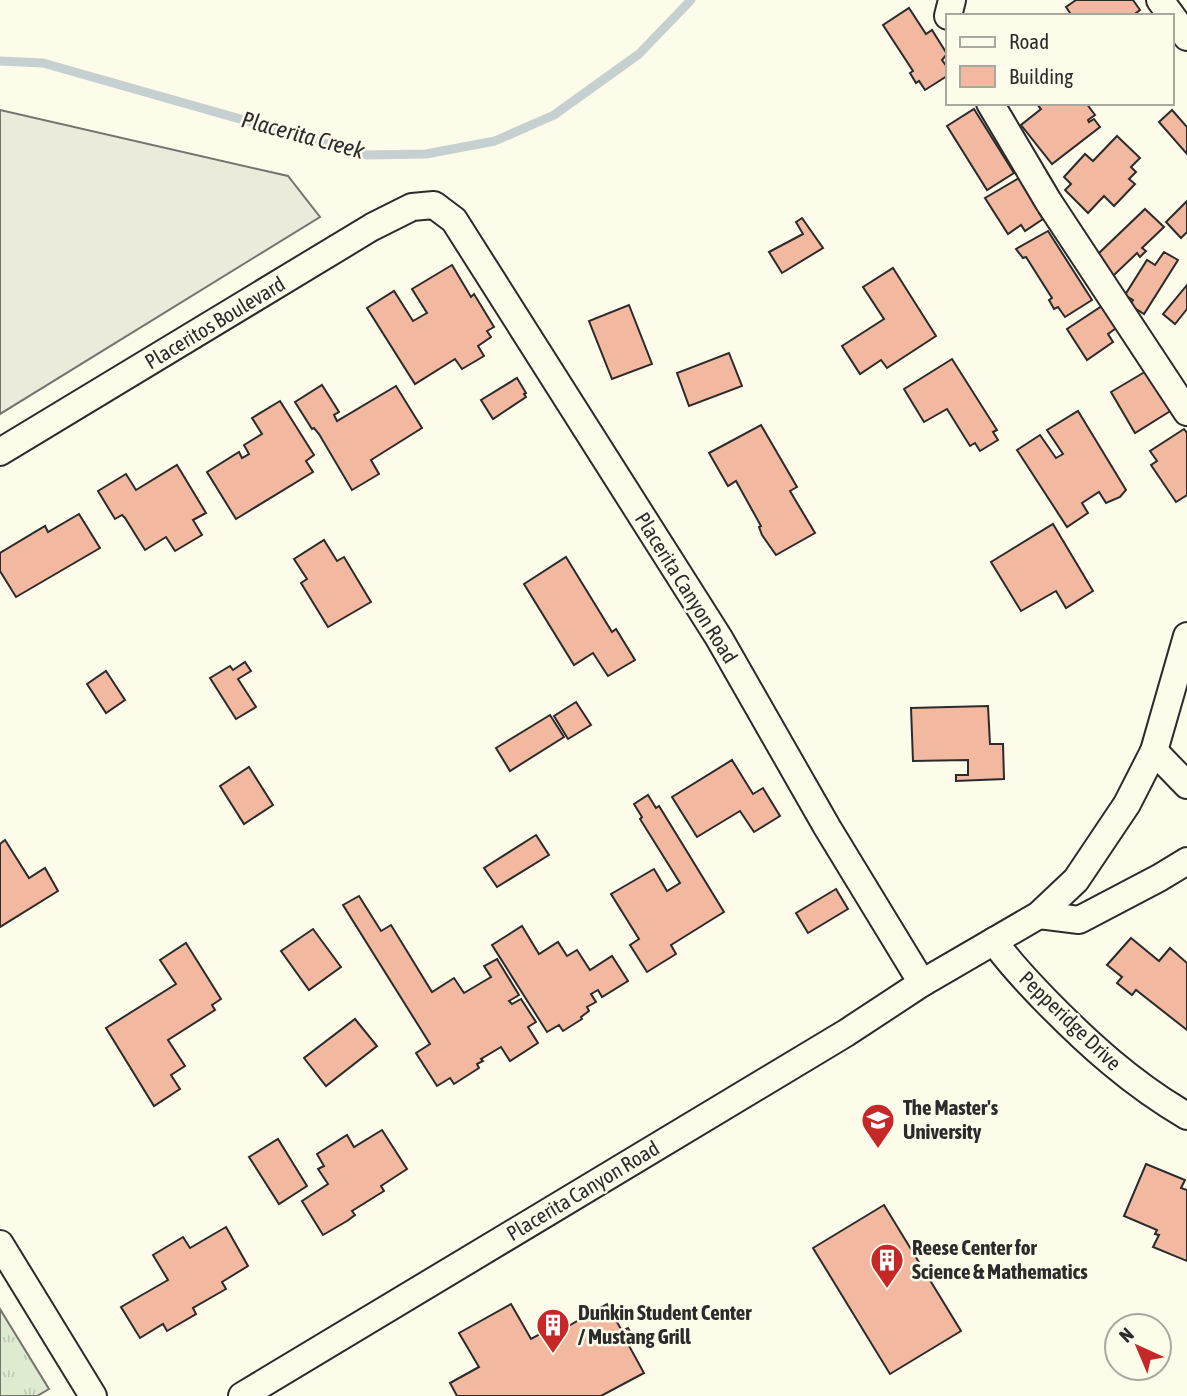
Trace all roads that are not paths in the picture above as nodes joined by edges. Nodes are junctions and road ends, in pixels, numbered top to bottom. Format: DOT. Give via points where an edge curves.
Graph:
graph roads {
  1 [pos="1166,2"];
  2 [pos="1187,37"];
  3 [pos="991,105"];
  4 [pos="434,205"];
  5 [pos="1187,412"];
  6 [pos="0,452"];
  7 [pos="1187,636"];
  8 [pos="1154,751"];
  9 [pos="1187,785"];
  10 [pos="1187,861"];
  11 [pos="1039,915"];
  12 [pos="994,942"];
  13 [pos="922,984"];
  14 [pos="1187,1116"];
  15 [pos="0,1244"];
  16 [pos="93,1396"];
  17 [pos="242,1396"];
  1 -- 2 [label="street"];
  3 -- 5 [label="street" via="1048,201"];
  4 -- 6 [label="street, Placeritos Boulevard" via="412,208 372,227"];
  4 -- 13 [label="street, Placerita Canyon Road" via="454,220 719,638"];
  7 -- 8 [label="street, Placerita Canyon Road"];
  8 -- 9 [label="street"];
  8 -- 11 [label="street, Placerita Canyon Road" via="1097,852 1076,880"];
  10 -- 11 [label="street" via="1079,920"];
  11 -- 12 [label="street, Placerita Canyon Road"];
  12 -- 13 [label="street, Placerita Canyon Road"];
  12 -- 14 [label="street, Pepperidge Drive" via="1087,1044 1151,1095"];
  13 -- 17 [label="street, Placerita Canyon Road"];
  15 -- 16 [label="street"];
}
